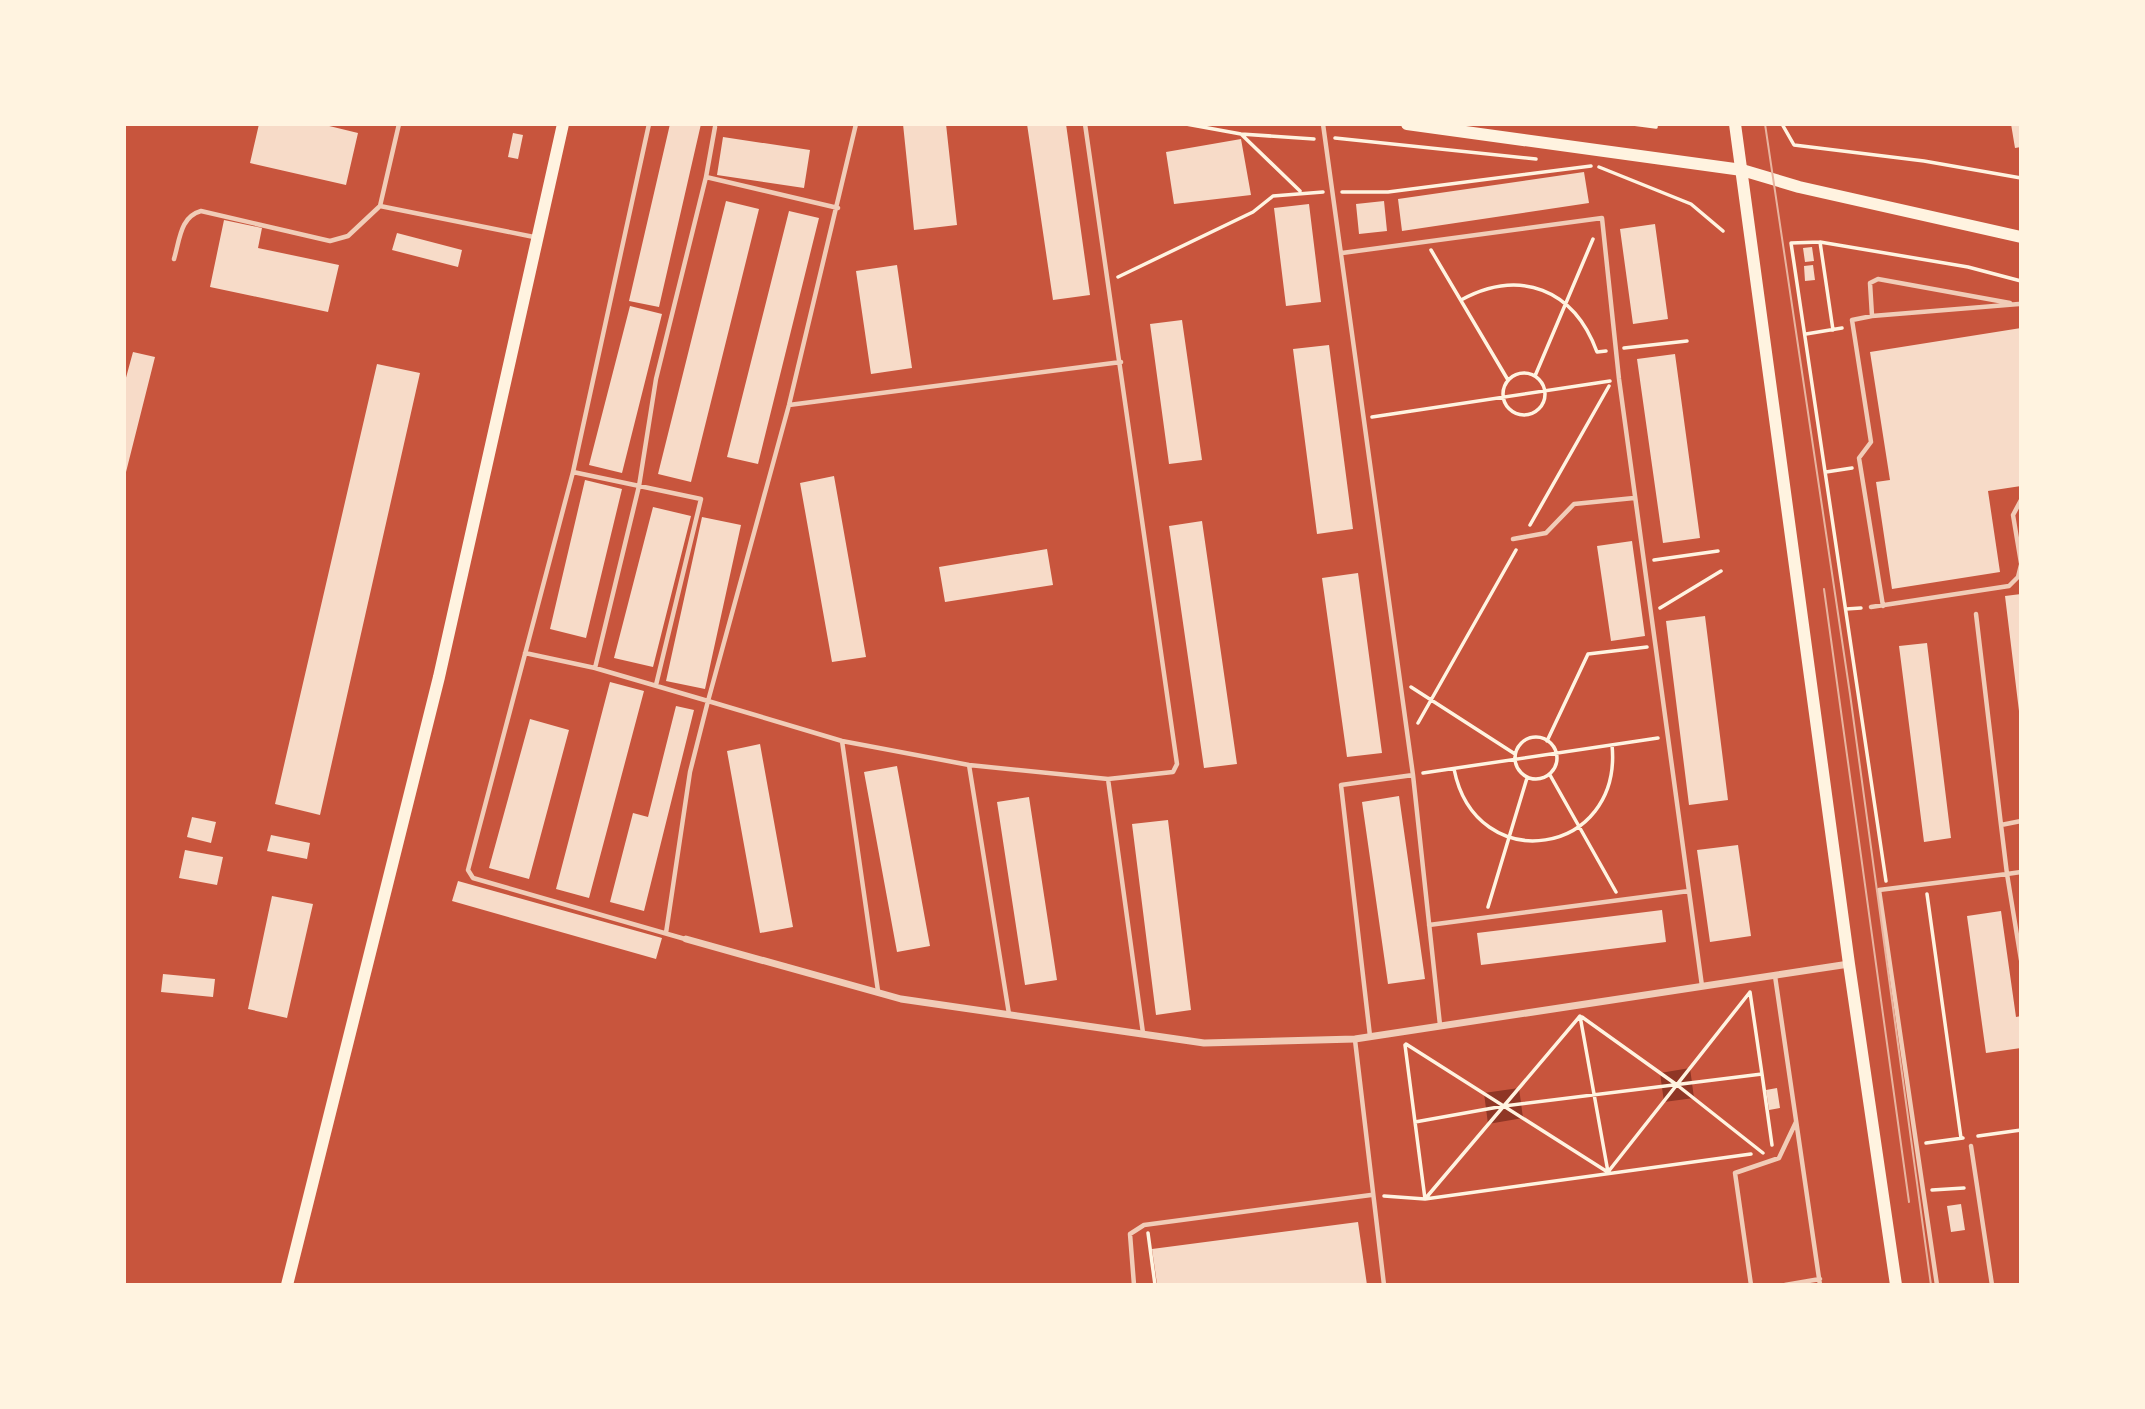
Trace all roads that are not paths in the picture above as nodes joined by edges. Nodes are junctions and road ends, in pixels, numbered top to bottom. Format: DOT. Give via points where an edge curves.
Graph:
graph roads {
  1 [pos="399,124"];
  2 [pos="564,124"];
  3 [pos="649,124"];
  4 [pos="856,124"];
  5 [pos="1085,124"];
  6 [pos="1323,124"];
  7 [pos="1407,124"];
  8 [pos="1735,124"];
  9 [pos="715,127"];
  10 [pos="1742,170"];
  11 [pos="706,177"];
  12 [pos="380,206"];
  13 [pos="838,208"];
  14 [pos="2021,237"];
  15 [pos="540,238"];
  16 [pos="1342,253"];
  17 [pos="174,258"];
  18 [pos="2020,305"];
  19 [pos="1872,316"];
  20 [pos="1121,362"];
  21 [pos="789,405"];
  22 [pos="573,472"];
  23 [pos="639,486"];
  24 [pos="1634,498"];
  25 [pos="2021,500"];
  26 [pos="1513,539"];
  27 [pos="2021,564"];
  28 [pos="1883,606"];
  29 [pos="1871,607"];
  30 [pos="1976,614"];
  31 [pos="525,653"];
  32 [pos="595,668"];
  33 [pos="656,685"];
  34 [pos="708,701"];
  35 [pos="842,741"];
  36 [pos="969,765"];
  37 [pos="1413,775"];
  38 [pos="1108,779"];
  39 [pos="2021,821"];
  40 [pos="2001,824"];
  41 [pos="2021,872"];
  42 [pos="2007,874"];
  43 [pos="1689,891"];
  44 [pos="1429,926"];
  45 [pos="666,933"];
  46 [pos="686,939"];
  47 [pos="2021,960"];
  48 [pos="1849,964"];
  49 [pos="1775,975"];
  50 [pos="1702,986"];
  51 [pos="878,992"];
  52 [pos="1009,1014"];
  53 [pos="1440,1025"];
  54 [pos="1143,1034"];
  55 [pos="1370,1037"];
  56 [pos="1355,1039"];
  57 [pos="1797,1121"];
  58 [pos="1971,1146"];
  59 [pos="1371,1195"];
  60 [pos="1820,1282"];
  61 [pos="287,1285"];
  62 [pos="1134,1285"];
  63 [pos="1384,1285"];
  64 [pos="1751,1285"];
  65 [pos="1785,1285"];
  66 [pos="1896,1285"];
  67 [pos="1937,1285"];
  68 [pos="1992,1285"];
  1 -- 12 [label="lane"];
  2 -- 15 [label="main road"];
  3 -- 22 [label="lane"];
  4 -- 13 [label="lane"];
  5 -- 20 [label="lane"];
  6 -- 16 [label="lane"];
  7 -- 10 [label="main road"];
  8 -- 10 [label="main road"];
  9 -- 11 [label="lane"];
  10 -- 14 [label="main road"];
  10 -- 48 [label="main road"];
  11 -- 13 [label="lane"];
  11 -- 23 [label="lane" via="656,379"];
  12 -- 15 [label="lane"];
  12 -- 17 [label="lane" via="348,236 330,241 201,211 185,221"];
  13 -- 21 [label="lane"];
  15 -- 61 [label="main road" via="439,677"];
  16 -- 24 [label="lane" via="1602,218"];
  16 -- 37 [label="lane"];
  18 -- 19 [label="lane"];
  18 -- 19 [label="lane" via="1878,279 1870,283"];
  19 -- 28 [label="lane" via="1854,319 1853,326 1871,442 1859,458"];
  20 -- 21 [label="lane"];
  20 -- 38 [label="lane" via="1177,764 1172,772"];
  21 -- 34 [label="lane"];
  22 -- 23 [label="lane"];
  22 -- 31 [label="lane"];
  23 -- 32 [label="lane"];
  23 -- 33 [label="lane" via="701,499"];
  24 -- 26 [label="lane" via="1574,504 1546,533"];
  24 -- 43 [label="lane"];
  25 -- 27 [label="lane" via="2012,515"];
  27 -- 28 [label="lane" via="2018,578 2009,586"];
  28 -- 29 [label="lane"];
  30 -- 40 [label="lane"];
  31 -- 32 [label="lane"];
  31 -- 45 [label="lane" via="469,873"];
  32 -- 33 [label="lane"];
  33 -- 34 [label="lane"];
  34 -- 35 [label="lane"];
  34 -- 45 [label="lane" via="690,772"];
  35 -- 36 [label="lane"];
  35 -- 51 [label="lane"];
  36 -- 38 [label="lane"];
  36 -- 52 [label="lane"];
  37 -- 44 [label="lane"];
  37 -- 55 [label="lane" via="1341,785"];
  38 -- 54 [label="lane"];
  39 -- 40 [label="lane"];
  40 -- 42 [label="lane"];
  41 -- 42 [label="lane"];
  42 -- 47 [label="lane"];
  42 -- 67 [label="lane" via="1879,890"];
  43 -- 44 [label="lane"];
  43 -- 50 [label="lane"];
  44 -- 53 [label="lane"];
  45 -- 46 [label="lane"];
  46 -- 51 [label="street"];
  48 -- 49 [label="street"];
  48 -- 66 [label="main road"];
  49 -- 50 [label="street"];
  49 -- 57 [label="lane"];
  50 -- 53 [label="street"];
  51 -- 52 [label="street"];
  52 -- 54 [label="street"];
  53 -- 55 [label="street"];
  54 -- 56 [label="street" via="1204,1043"];
  55 -- 56 [label="street"];
  56 -- 59 [label="lane"];
  57 -- 60 [label="lane"];
  57 -- 64 [label="lane" via="1779,1158 1735,1173"];
  58 -- 68 [label="lane"];
  59 -- 62 [label="lane" via="1144,1225 1130,1234"];
  59 -- 63 [label="lane"];
  60 -- 65 [label="lane"];
}
